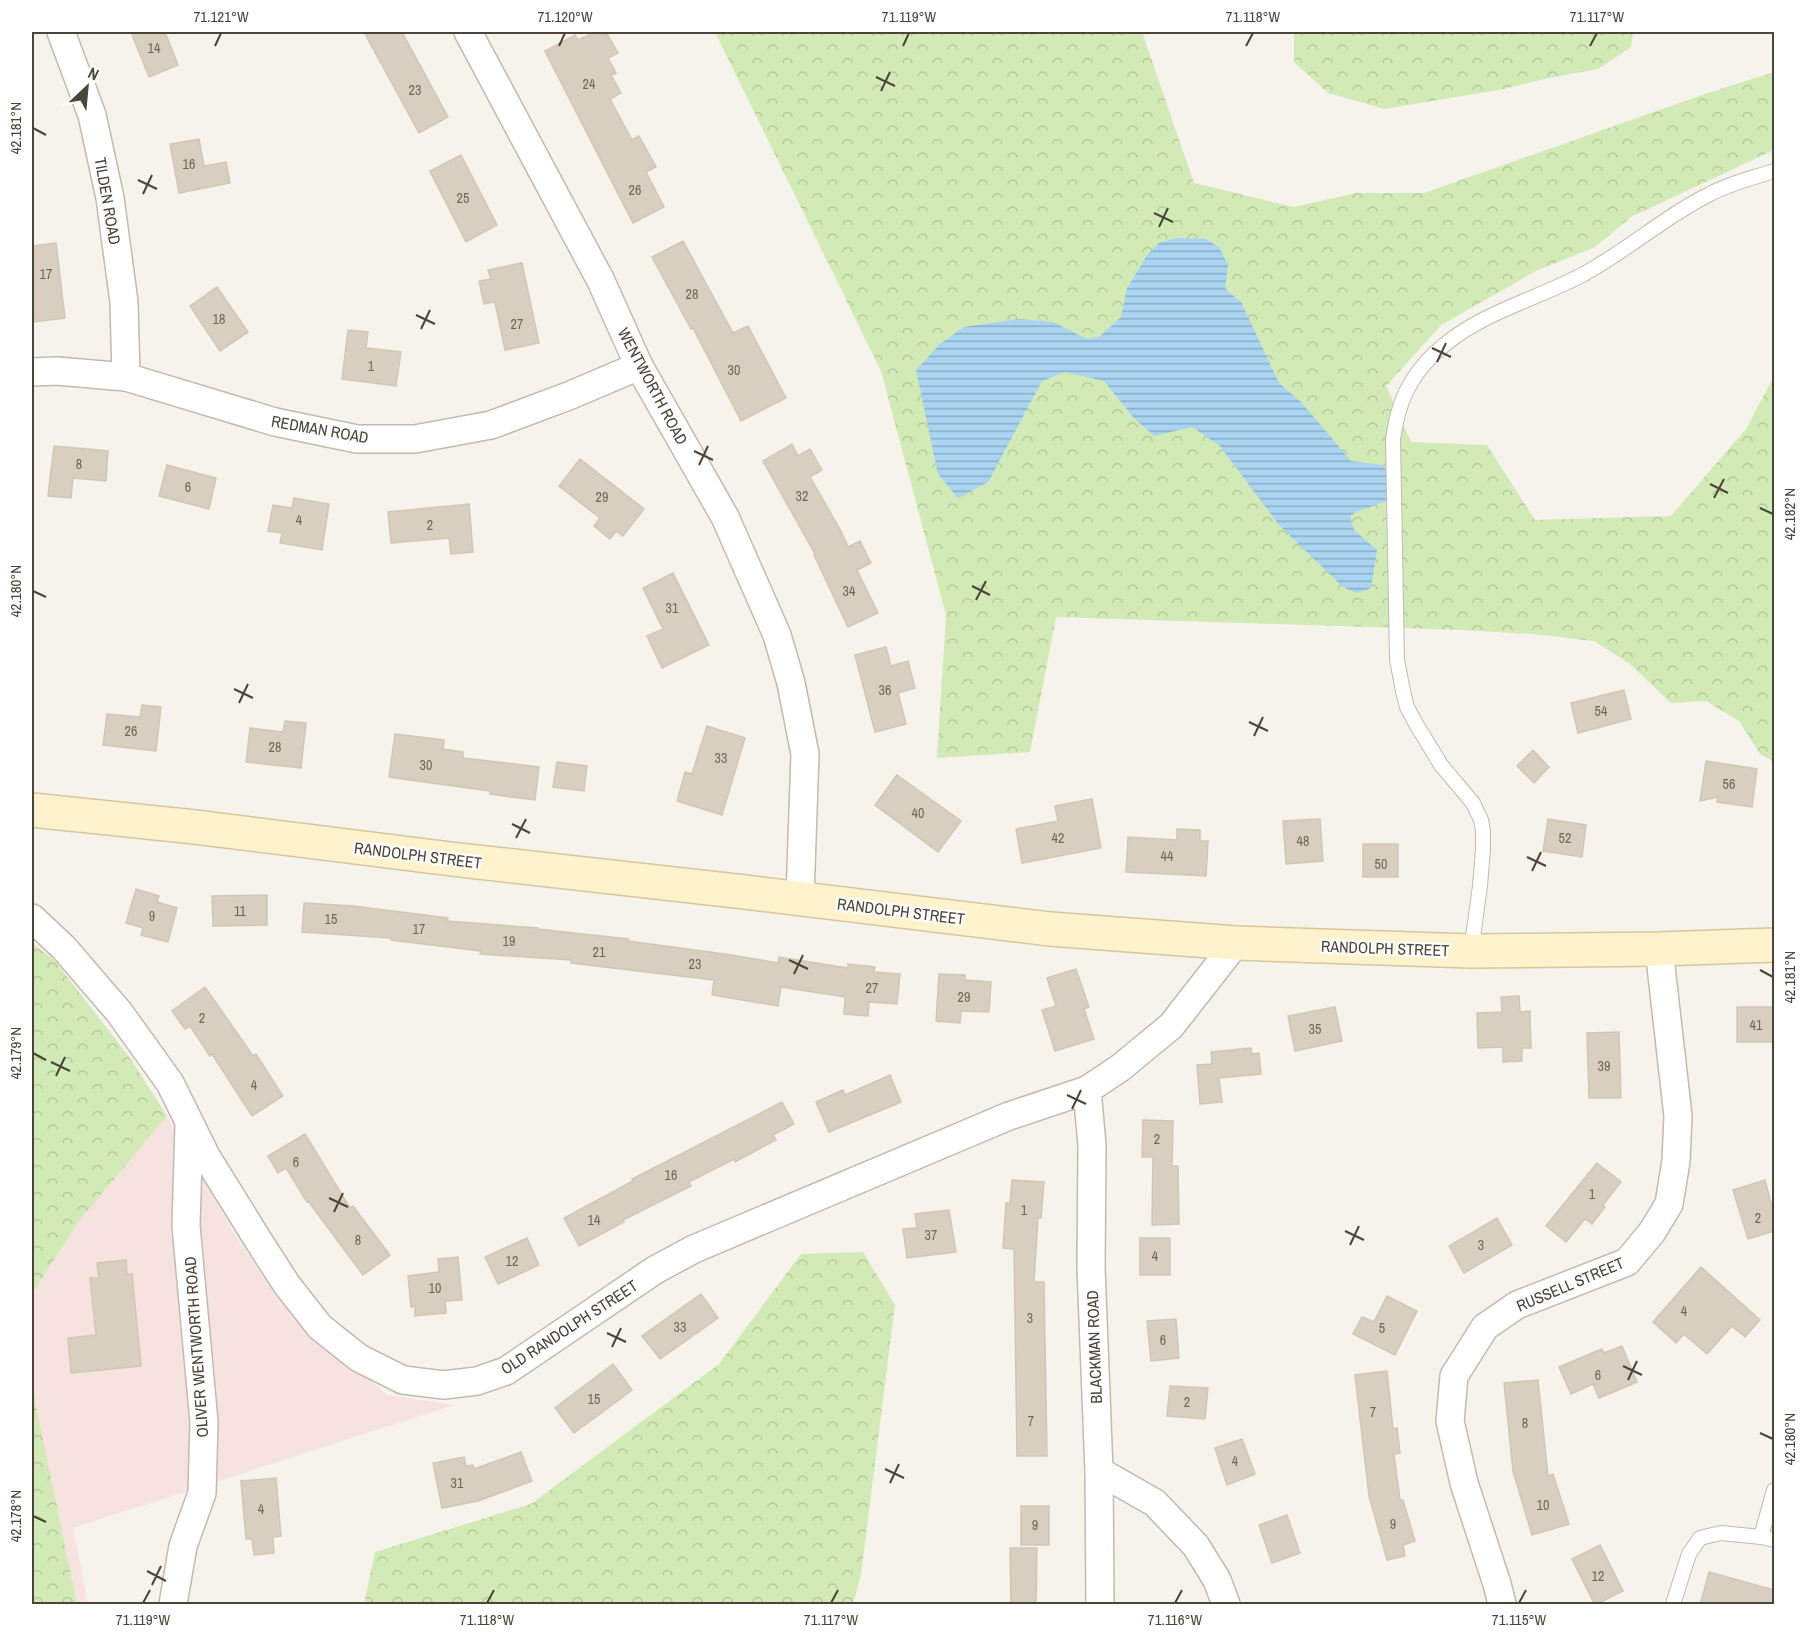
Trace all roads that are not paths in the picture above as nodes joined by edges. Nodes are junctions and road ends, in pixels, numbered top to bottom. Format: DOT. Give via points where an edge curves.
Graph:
graph roads {
  1 [pos="61,32"];
  2 [pos="468,32"];
  3 [pos="1774,171"];
  4 [pos="639,366"];
  5 [pos="32,372"];
  6 [pos="126,377"];
  7 [pos="32,810"];
  8 [pos="800,898"];
  9 [pos="32,918"];
  10 [pos="1236,943"];
  11 [pos="1774,945"];
  12 [pos="1659,949"];
  13 [pos="1471,951"];
  14 [pos="1088,1090"];
  15 [pos="189,1122"];
  16 [pos="1098,1471"];
  17 [pos="1774,1490"];
  18 [pos="1768,1538"];
  19 [pos="173,1605"];
  20 [pos="1100,1605"];
  21 [pos="1226,1605"];
  22 [pos="1502,1605"];
  23 [pos="1673,1605"];
  1 -- 6 [label="street, TILDEN ROAD" via="92,115 110,198 124,302"];
  2 -- 4 [label="street, WENTWORTH ROAD" via="601,281"];
  3 -- 13 [label="lane" via="1709,194 1584,274 1459,334 1426,362 1402,401 1393,439 1397,660 1407,707 1436,757 1467,795 1481,820 1483,849"];
  4 -- 6 [label="street, REDMAN ROAD" via="491,426 415,440 357,439 276,422"];
  4 -- 8 [label="street, WENTWORTH ROAD" via="725,517 777,635 805,754"];
  5 -- 6 [label="street, REDMAN ROAD"];
  7 -- 8 [label="main road, RANDOLPH STREET"];
  8 -- 10 [label="main road, RANDOLPH STREET" via="1050,929"];
  9 -- 15 [label="street, OLD RANDOLPH STREET" via="64,948 119,1012 170,1083"];
  10 -- 13 [label="main road, RANDOLPH STREET"];
  10 -- 14 [label="street, OLD RANDOLPH STREET" via="1171,1026"];
  11 -- 12 [label="main road, RANDOLPH STREET"];
  12 -- 13 [label="main road, RANDOLPH STREET"];
  12 -- 22 [label="street, RUSSELL STREET" via="1678,1116 1669,1204 1627,1262 1517,1305 1485,1327 1454,1376 1450,1420 1464,1483"];
  14 -- 15 [label="street, OLD RANDOLPH STREET" via="1009,1116 693,1249 655,1270 506,1371 477,1382 444,1385 403,1380 359,1358 320,1327 258,1240"];
  14 -- 16 [label="street, BLACKMAN ROAD"];
  15 -- 19 [label="street, OLIVER WENTWORTH ROAD" via="186,1226 204,1422 203,1481 183,1546"];
  16 -- 20 [label="street, BLACKMAN ROAD"];
  16 -- 21 [label="street" via="1155,1503 1196,1546 1217,1580"];
  17 -- 18 [label="lane"];
  18 -- 23 [label="lane" via="1721,1533 1700,1538 1689,1554"];
}
